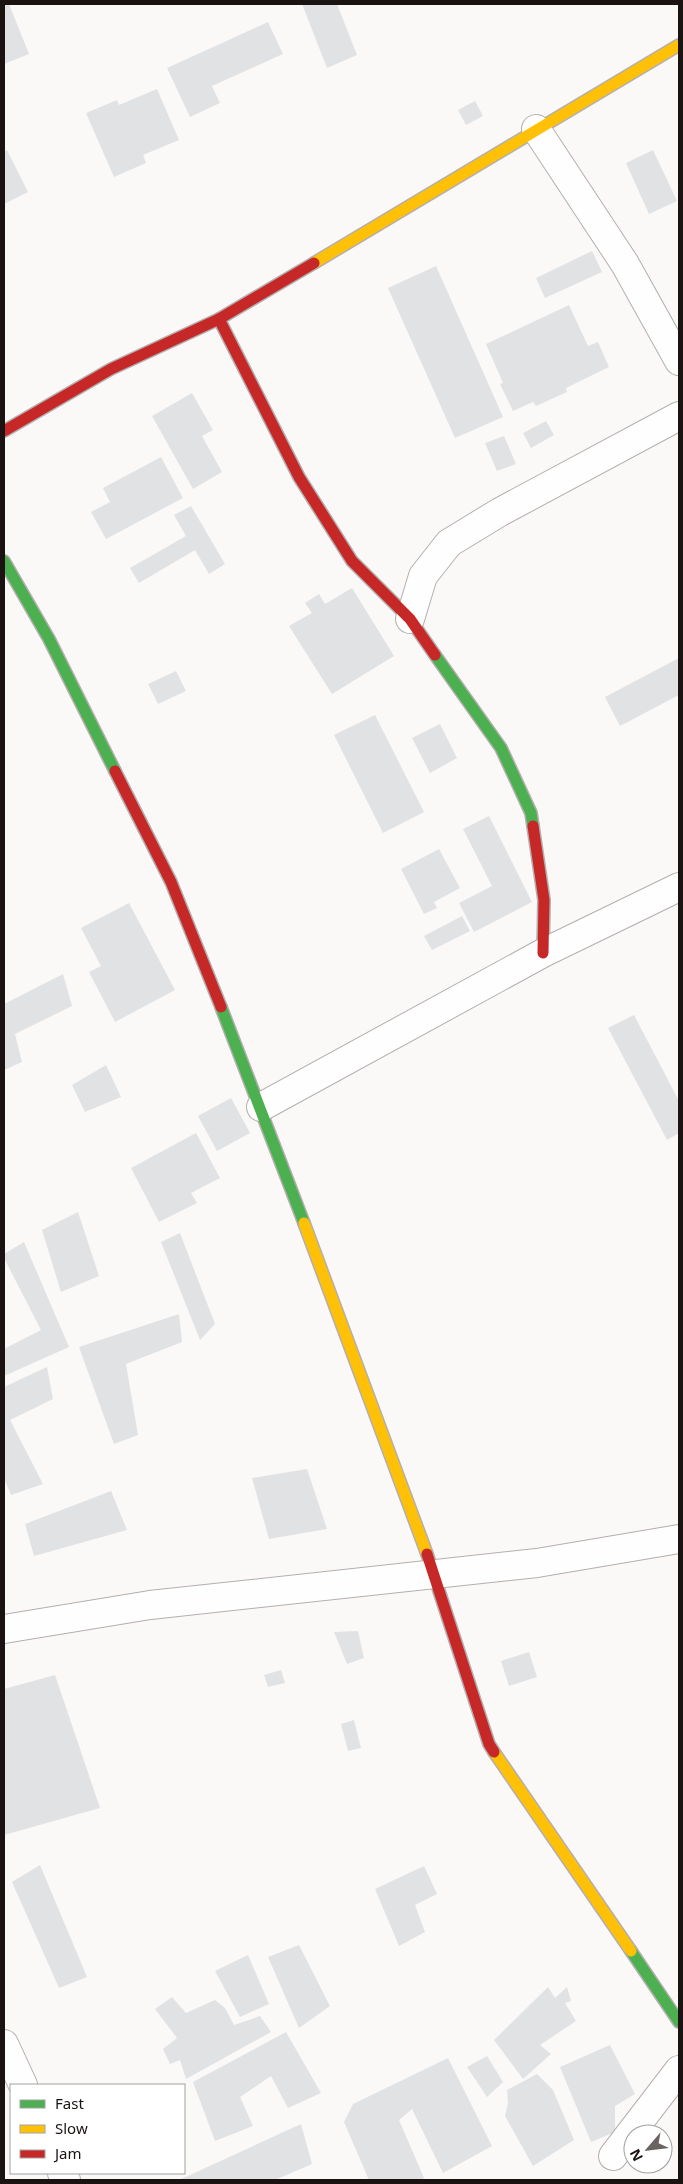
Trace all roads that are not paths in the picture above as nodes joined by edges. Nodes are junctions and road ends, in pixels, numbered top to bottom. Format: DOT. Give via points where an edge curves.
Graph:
graph roads {
  1 [pos="679,45"];
  2 [pos="536,129"];
  3 [pos="219,318"];
  4 [pos="679,361"];
  5 [pos="679,416"];
  6 [pos="4,431"];
  7 [pos="4,562"];
  8 [pos="410,619"];
  9 [pos="679,887"];
  10 [pos="543,953"];
  11 [pos="261,1107"];
  12 [pos="679,1539"];
  13 [pos="434,1574"];
  14 [pos="4,1629"];
  15 [pos="679,2022"];
  16 [pos="4,2044"];
  17 [pos="679,2070"];
  18 [pos="22,2084"];
  19 [pos="613,2156"];
  1 -- 2 [label="street"];
  2 -- 3 [label="street"];
  2 -- 4 [label="street" via="625,264"];
  3 -- 6 [label="street" via="111,369"];
  3 -- 8 [label="street" via="309,494 352,561"];
  5 -- 8 [label="street" via="449,543 423,576"];
  7 -- 11 [label="street" via="49,639 171,882"];
  8 -- 10 [label="street" via="501,748 531,813 544,900"];
  9 -- 10 [label="street"];
  10 -- 11 [label="street"];
  11 -- 13 [label="street"];
  12 -- 13 [label="street" via="537,1564"];
  13 -- 14 [label="street" via="150,1605"];
  13 -- 15 [label="street" via="488,1744"];
  16 -- 18 [label="street"];
  17 -- 19 [label="street"];
}
